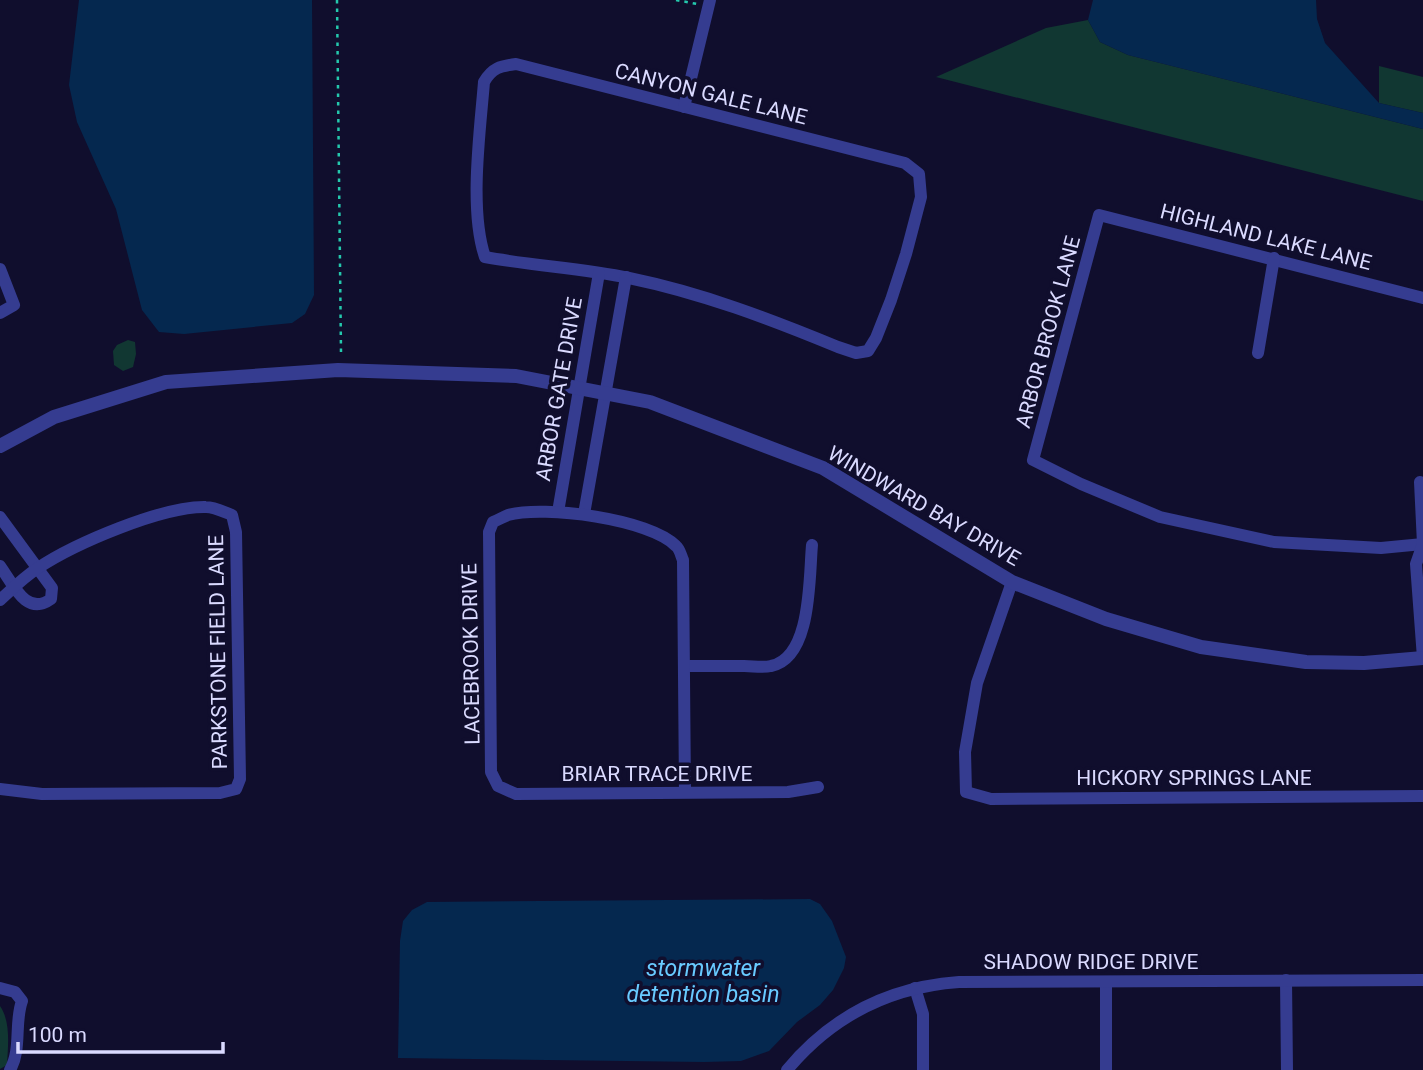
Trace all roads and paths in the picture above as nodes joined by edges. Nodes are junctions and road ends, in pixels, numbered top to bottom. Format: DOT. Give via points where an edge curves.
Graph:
graph roads {
  1 [pos="337,0"];
  2 [pos="676,0"];
  3 [pos="710,0"];
  4 [pos="692,4"];
  5 [pos="684,107"];
  6 [pos="1099,215"];
  7 [pos="1275,258"];
  8 [pos="0,270"];
  9 [pos="599,273"];
  10 [pos="626,277"];
  11 [pos="1423,298"];
  12 [pos="0,313"];
  13 [pos="341,352"];
  14 [pos="1258,352"];
  15 [pos="579,388"];
  16 [pos="605,393"];
  17 [pos="0,446"];
  18 [pos="1419,482"];
  19 [pos="558,512"];
  20 [pos="584,514"];
  21 [pos="0,517"];
  22 [pos="1423,544"];
  23 [pos="812,545"];
  24 [pos="0,566"];
  25 [pos="38,568"];
  26 [pos="1012,582"];
  27 [pos="15,587"];
  28 [pos="0,600"];
  29 [pos="1423,658"];
  30 [pos="684,666"];
  31 [pos="498,786"];
  32 [pos="818,787"];
  33 [pos="0,789"];
  34 [pos="685,793"];
  35 [pos="1423,796"];
  36 [pos="1286,980"];
  37 [pos="1423,980"];
  38 [pos="1106,982"];
  39 [pos="0,988"];
  40 [pos="915,988"];
  41 [pos="12,1068"];
  42 [pos="787,1070"];
  43 [pos="923,1070"];
  44 [pos="1106,1070"];
  45 [pos="1287,1070"];
  1 -- 13 [label="path"];
  2 -- 4 [label="path"];
  3 -- 5 [label="street"];
  5 -- 9 [label="street, CANYON GALE LANE" via="516,64 491,71 484,82 478,181 479,240 485,257"];
  5 -- 10 [label="street, CANYON GALE LANE" via="905,163 919,174 921,197 891,300 868,351 856,353 727,303"];
  6 -- 7 [label="street, HIGHLAND LAKE LANE"];
  6 -- 22 [label="street, ARBOR BROOK LANE" via="1033,460 1160,517 1236,534 1274,542 1381,548"];
  7 -- 11 [label="street, HIGHLAND LAKE LANE"];
  7 -- 14 [label="street"];
  8 -- 12 [label="street" via="14,305"];
  9 -- 10 [label="street"];
  9 -- 15 [label="street, ARBOR GATE DRIVE"];
  10 -- 16 [label="street"];
  15 -- 16 [label="street, WINDWARD BAY DRIVE"];
  15 -- 17 [label="street, WINDWARD BAY DRIVE" via="516,376 338,370 166,382 54,417"];
  15 -- 19 [label="street, ARBOR GATE DRIVE"];
  16 -- 20 [label="street"];
  16 -- 26 [label="street, WINDWARD BAY DRIVE" via="650,402 823,468"];
  18 -- 22 [label="street"];
  19 -- 20 [label="street"];
  19 -- 31 [label="street, LACEBROOK DRIVE" via="509,515 493,522 489,532 491,772"];
  20 -- 30 [label="street" via="660,534 678,547 683,561"];
  21 -- 25 [label="street"];
  22 -- 29 [label="street" via="1416,564"];
  23 -- 30 [label="street" via="806,610 793,653 770,667"];
  24 -- 27 [label="street"];
  25 -- 27 [label="street"];
  25 -- 27 [label="street" via="52,588 51,599 34,606"];
  25 -- 33 [label="street, PARKSTONE FIELD LANE" via="133,523 180,510 208,506 232,515 240,779 236,789 220,793 42,794"];
  26 -- 29 [label="street, WINDWARD BAY DRIVE" via="1105,619 1201,647 1306,662"];
  26 -- 35 [label="street, HICKORY SPRINGS LANE" via="976,683 965,752 965,792 991,799"];
  27 -- 28 [label="street"];
  30 -- 34 [label="street"];
  31 -- 34 [label="street, BRIAR TRACE DRIVE" via="516,794"];
  32 -- 34 [label="street, BRIAR TRACE DRIVE" via="788,792"];
  36 -- 37 [label="street, SHADOW RIDGE DRIVE"];
  36 -- 38 [label="street, SHADOW RIDGE DRIVE"];
  36 -- 45 [label="street"];
  38 -- 40 [label="street, SHADOW RIDGE DRIVE" via="959,982"];
  38 -- 44 [label="street"];
  39 -- 41 [label="street" via="15,992 22,1001"];
  40 -- 42 [label="street, SHADOW RIDGE DRIVE" via="883,998 835,1023"];
  40 -- 43 [label="street" via="923,1014"];
}
